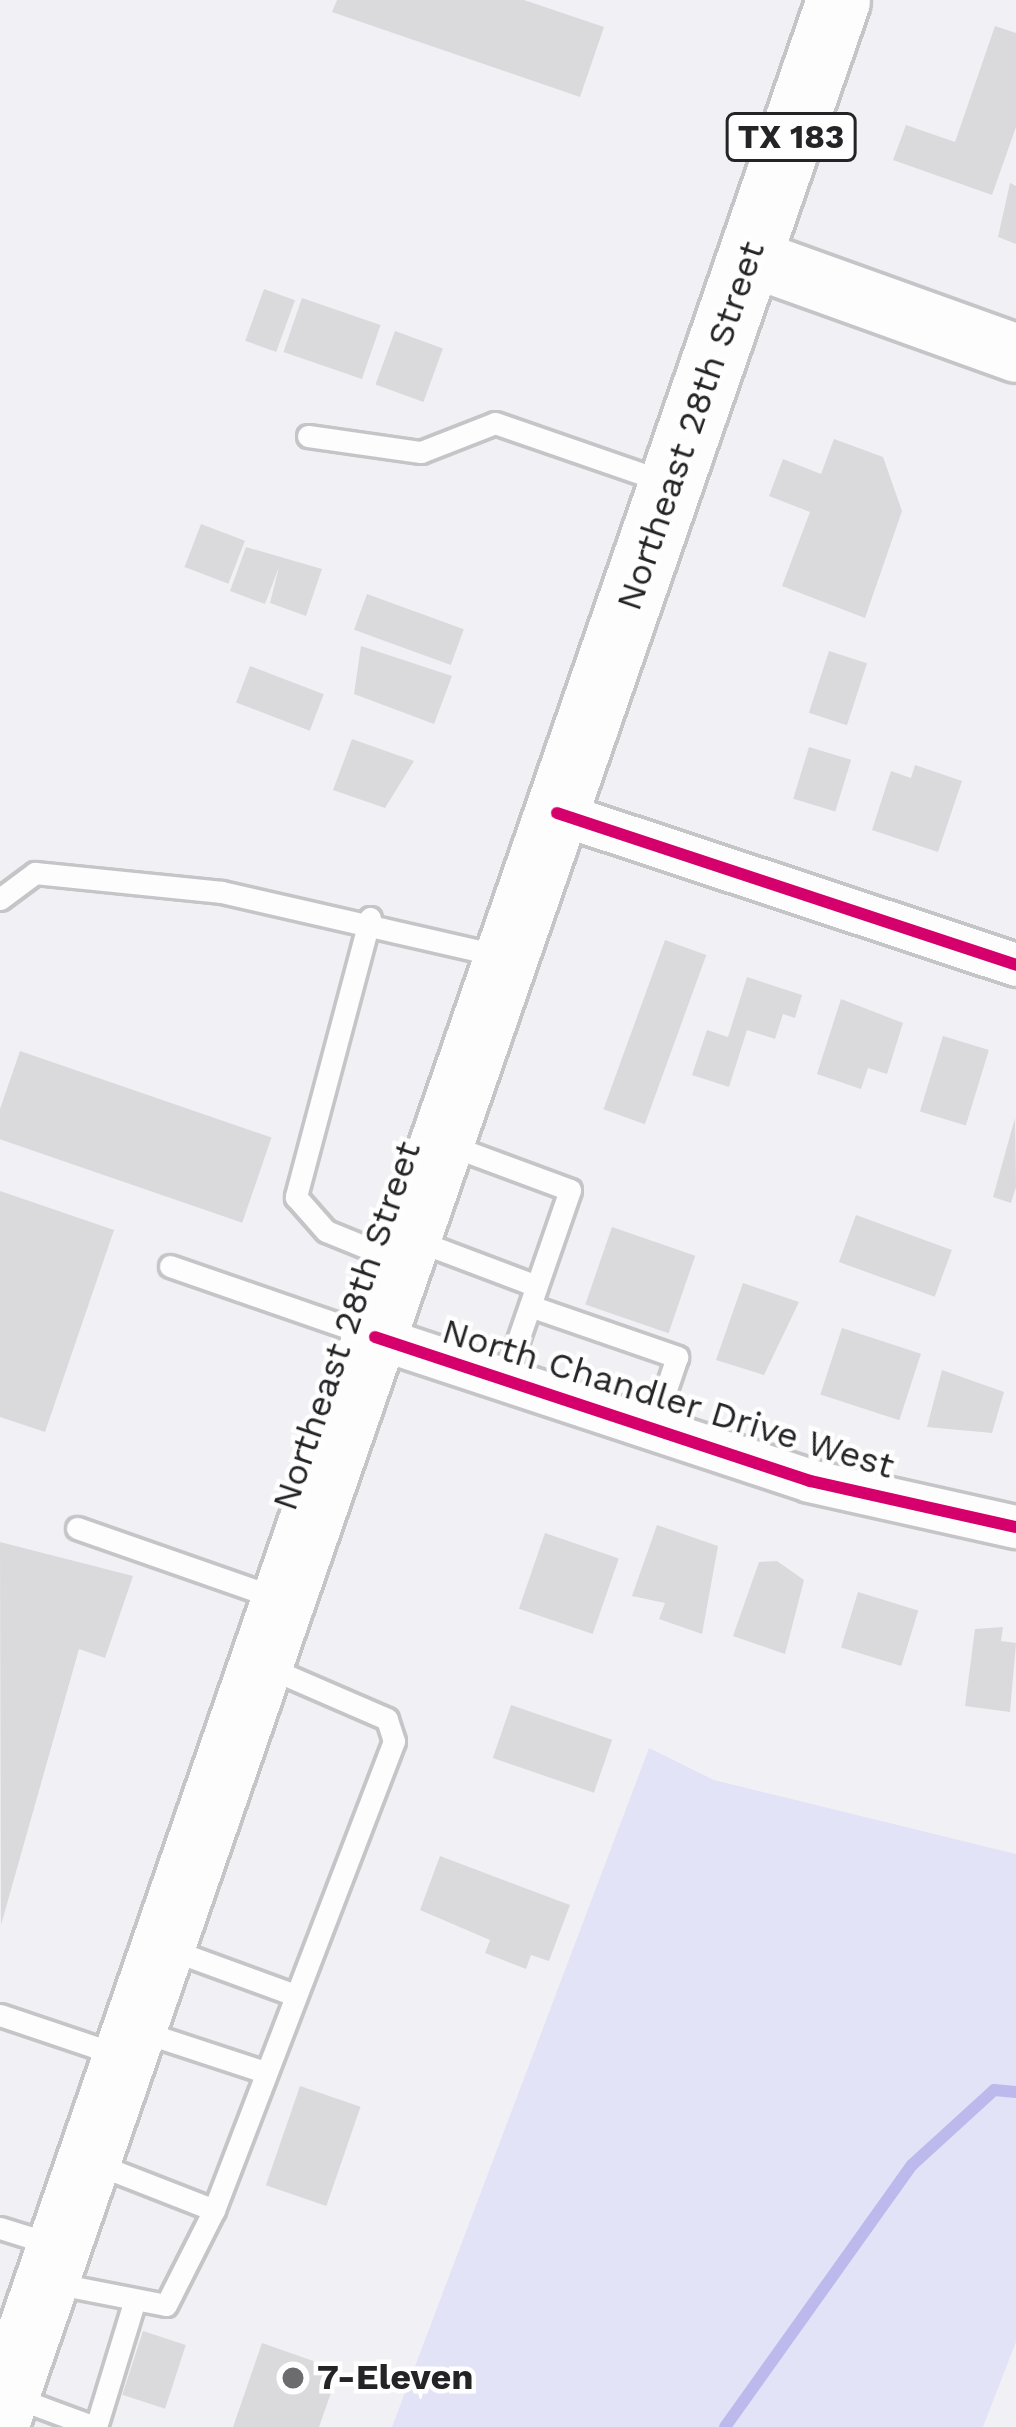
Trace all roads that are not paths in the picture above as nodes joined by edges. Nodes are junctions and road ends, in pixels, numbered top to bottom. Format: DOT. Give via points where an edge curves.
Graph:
graph roads {
  1 [pos="838,0"];
  2 [pos="750,257"];
  3 [pos="1016,353"];
  4 [pos="308,436"];
  5 [pos="671,485"];
  6 [pos="557,813"];
  7 [pos="0,898"];
  8 [pos="370,918"];
  9 [pos="507,958"];
  10 [pos="1016,965"];
  11 [pos="442,1143"];
  12 [pos="405,1250"];
  13 [pos="170,1266"];
  14 [pos="534,1296"];
  15 [pos="375,1337"];
  16 [pos="503,1383"];
  17 [pos="652,1431"];
  18 [pos="1016,1527"];
  19 [pos="76,1528"];
  20 [pos="283,1600"];
  21 [pos="261,1664"];
  22 [pos="163,1947"];
  23 [pos="295,1995"];
  24 [pos="0,2015"];
  25 [pos="129,2043"];
  26 [pos="265,2072"];
  27 [pos="89,2161"];
  28 [pos="214,2210"];
  29 [pos="35,2252"];
  30 [pos="134,2302"];
  31 [pos="4,2405"];
  32 [pos="96,2427"];
  1 -- 2 [label="main road, Northeast 28th Street / TX 183"];
  2 -- 3 [label="main road"];
  2 -- 5 [label="main road, Northeast 28th Street / TX 183"];
  4 -- 5 [label="lane" via="421,452 495,423"];
  5 -- 6 [label="main road, Northeast 28th Street / TX 183"];
  6 -- 9 [label="main road, Northeast 28th Street / TX 183"];
  6 -- 10 [label="street"];
  7 -- 8 [label="lane" via="35,873"];
  8 -- 9 [label="lane"];
  8 -- 12 [label="lane" via="296,1197 326,1232"];
  9 -- 11 [label="main road, Northeast 28th Street / TX 183"];
  11 -- 12 [label="main road, Northeast 28th Street / TX 183"];
  11 -- 14 [label="lane" via="570,1190"];
  12 -- 14 [label="lane"];
  12 -- 15 [label="main road, Northeast 28th Street / TX 183"];
  13 -- 15 [label="lane"];
  14 -- 16 [label="lane"];
  14 -- 17 [label="lane" via="677,1357"];
  15 -- 16 [label="street, North Chandler Drive West"];
  15 -- 20 [label="main road, Northeast 28th Street / TX 183"];
  16 -- 17 [label="street, North Chandler Drive West"];
  17 -- 18 [label="street, North Chandler Drive West" via="810,1481"];
  19 -- 20 [label="lane"];
  20 -- 21 [label="main road, Northeast 28th Street / TX 183"];
  21 -- 22 [label="main road, Northeast 28th Street / TX 183"];
  21 -- 23 [label="lane" via="387,1719 394,1742"];
  22 -- 23 [label="lane"];
  22 -- 25 [label="main road, Northeast 28th Street / TX 183"];
  23 -- 26 [label="lane"];
  24 -- 25 [label="lane"];
  25 -- 26 [label="lane"];
  25 -- 27 [label="main road, Northeast 28th Street / TX 183"];
  26 -- 28 [label="lane"];
  27 -- 28 [label="lane"];
  27 -- 29 [label="main road, Northeast 28th Street / TX 183"];
  28 -- 30 [label="lane" via="179,2294 166,2305"];
  29 -- 30 [label="lane"];
  29 -- 31 [label="main road, Northeast 28th Street / TX 183"];
  30 -- 32 [label="lane"];
  31 -- 32 [label="lane"];
}
